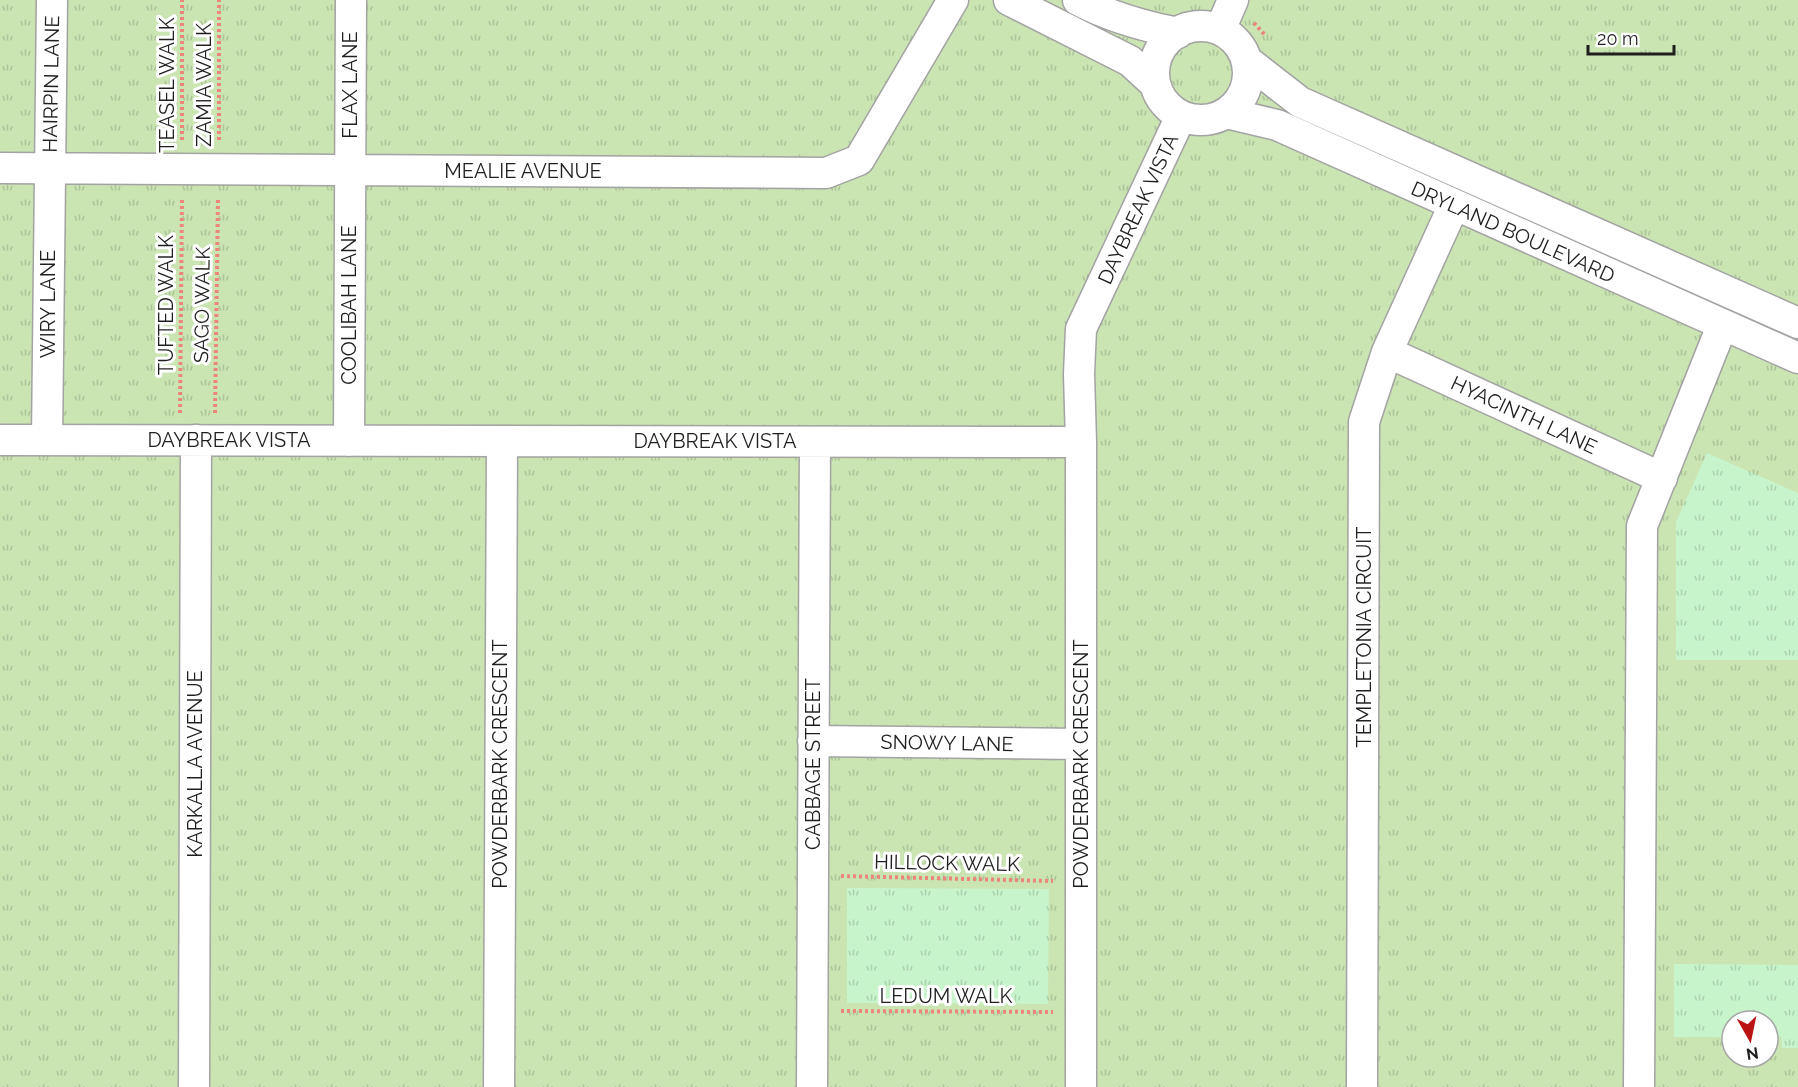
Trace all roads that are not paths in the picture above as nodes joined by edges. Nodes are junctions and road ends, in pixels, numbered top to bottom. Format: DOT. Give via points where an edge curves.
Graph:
graph roads {
  1 [pos="52,0"];
  2 [pos="351,0"];
  3 [pos="953,0"];
  4 [pos="1009,0"];
  5 [pos="1078,0"];
  6 [pos="1233,0"];
  7 [pos="1220,30"];
  8 [pos="1178,33"];
  9 [pos="1246,60"];
  10 [pos="1155,84"];
  11 [pos="1226,113"];
  12 [pos="1181,116"];
  13 [pos="0,168"];
  14 [pos="49,169"];
  15 [pos="350,170"];
  16 [pos="1454,205"];
  17 [pos="1798,323"];
  18 [pos="1722,326"];
  19 [pos="1387,352"];
  20 [pos="1798,358"];
  21 [pos="0,440"];
  22 [pos="47,440"];
  23 [pos="197,440"];
  24 [pos="349,441"];
  25 [pos="502,441"];
  26 [pos="815,441"];
  27 [pos="1081,442"];
  28 [pos="1662,478"];
  29 [pos="813,741"];
  30 [pos="1081,744"];
  31 [pos="194,1087"];
  32 [pos="499,1087"];
  33 [pos="812,1087"];
  34 [pos="1081,1087"];
  35 [pos="1362,1087"];
  36 [pos="1639,1087"];
  1 -- 14 [label="street, HAIRPIN LANE"];
  2 -- 15 [label="street, FLAX LANE"];
  3 -- 15 [label="street, MEALIE AVENUE" via="859,160 826,173"];
  4 -- 10 [label="street" via="1130,61"];
  5 -- 8 [label="street" via="1103,13"];
  6 -- 7 [label="street"];
  7 -- 8 [label="street" via="1206,27"];
  7 -- 9 [label="street" via="1232,38"];
  8 -- 10 [label="street" via="1161,49"];
  9 -- 11 [label="street" via="1245,90"];
  9 -- 17 [label="street, DRYLAND BOULEVARD" via="1300,102"];
  10 -- 12 [label="street" via="1161,98"];
  11 -- 12 [label="street" via="1199,120"];
  11 -- 16 [label="street, DRYLAND BOULEVARD" via="1276,126"];
  12 -- 27 [label="street, DAYBREAK VISTA" via="1081,329"];
  13 -- 14 [label="street, MEALIE AVENUE"];
  14 -- 15 [label="street, MEALIE AVENUE"];
  14 -- 22 [label="street, WIRY LANE"];
  15 -- 24 [label="street, COOLIBAH LANE"];
  16 -- 18 [label="street, DRYLAND BOULEVARD"];
  16 -- 19 [label="street, TEMPLETONIA CIRCUIT"];
  18 -- 20 [label="street, DRYLAND BOULEVARD"];
  18 -- 28 [label="street"];
  19 -- 28 [label="street, HYACINTH LANE"];
  19 -- 35 [label="street, TEMPLETONIA CIRCUIT" via="1364,422"];
  21 -- 22 [label="street, DAYBREAK VISTA"];
  22 -- 23 [label="street, DAYBREAK VISTA"];
  23 -- 24 [label="street, DAYBREAK VISTA"];
  23 -- 31 [label="street, KARKALLA AVENUE"];
  24 -- 25 [label="street, DAYBREAK VISTA"];
  25 -- 26 [label="street, DAYBREAK VISTA"];
  25 -- 32 [label="street, POWDERBARK CRESCENT"];
  26 -- 27 [label="street, DAYBREAK VISTA"];
  26 -- 29 [label="street, CABBAGE STREET"];
  27 -- 30 [label="street, POWDERBARK CRESCENT"];
  28 -- 36 [label="street" via="1642,526"];
  29 -- 30 [label="street, SNOWY LANE"];
  29 -- 33 [label="street, CABBAGE STREET"];
  30 -- 34 [label="street, POWDERBARK CRESCENT"];
}
